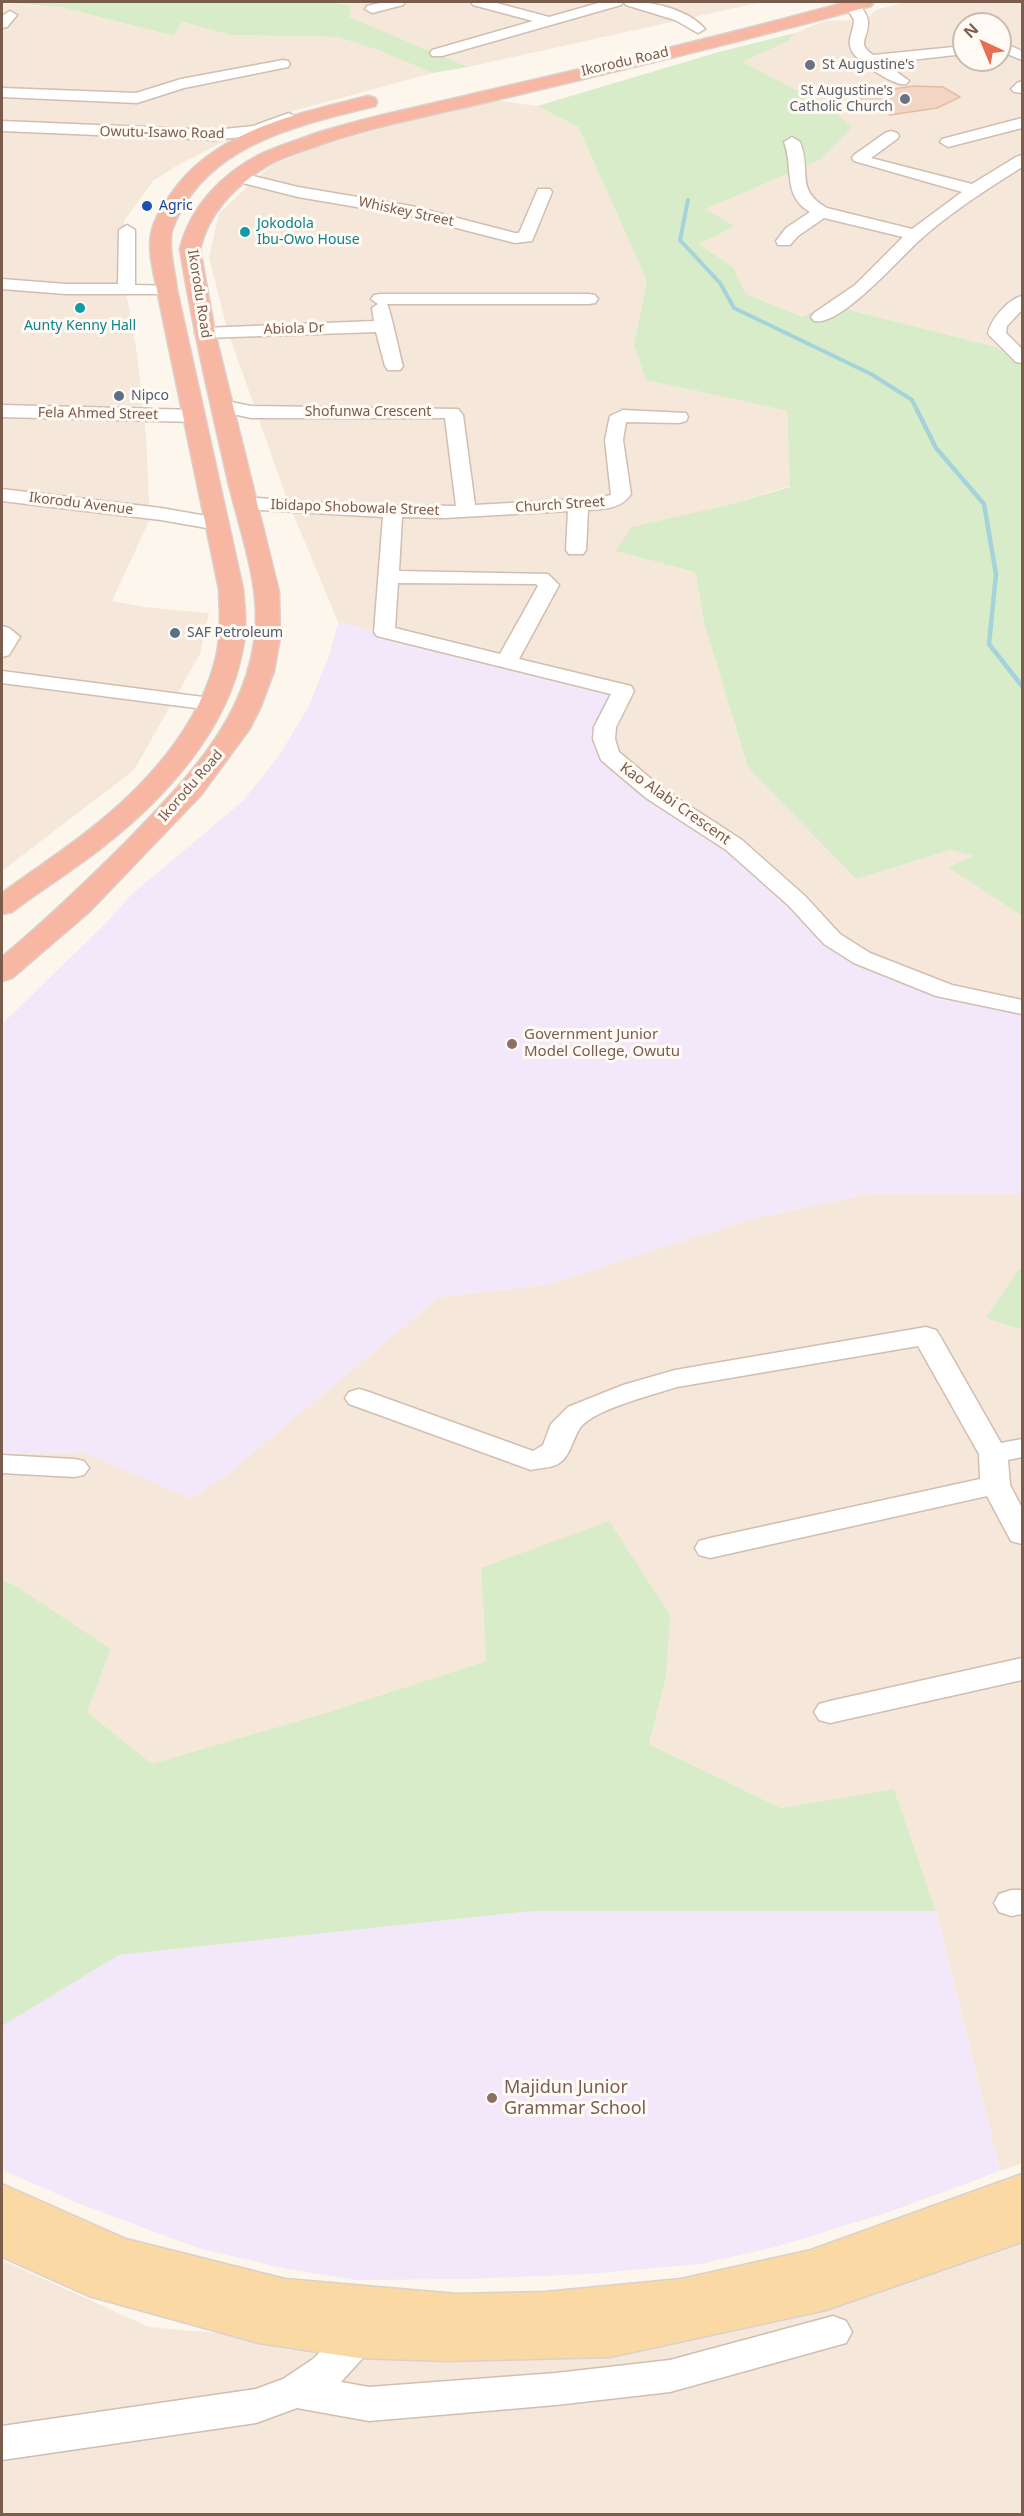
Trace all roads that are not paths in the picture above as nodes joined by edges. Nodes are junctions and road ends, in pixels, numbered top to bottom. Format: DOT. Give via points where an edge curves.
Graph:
graph roads {
  1 [pos="398,2"];
  2 [pos="478,2"];
  3 [pos="616,2"];
  4 [pos="632,2"];
  5 [pos="821,2"];
  6 [pos="859,3"];
  7 [pos="372,9"];
  8 [pos="551,21"];
  9 [pos="698,29"];
  10 [pos="601,48"];
  11 [pos="952,51"];
  12 [pos="437,53"];
  13 [pos="869,60"];
  14 [pos="283,64"];
  15 [pos="5,74"];
  16 [pos="901,81"];
  17 [pos="4,93"];
  18 [pos="393,96"];
  19 [pos="319,114"];
  20 [pos="1023,123"];
  21 [pos="2,126"];
  22 [pos="2,133"];
  23 [pos="200,135"];
  24 [pos="891,136"];
  25 [pos="248,141"];
  26 [pos="99,142"];
  27 [pos="792,142"];
  28 [pos="948,142"];
  29 [pos="280,152"];
  30 [pos="213,160"];
  31 [pos="1023,160"];
  32 [pos="243,173"];
  33 [pos="994,178"];
  34 [pos="1013,182"];
  35 [pos="974,190"];
  36 [pos="544,192"];
  37 [pos="821,212"];
  38 [pos="127,230"];
  39 [pos="915,235"];
  40 [pos="784,242"];
  41 [pos="2,284"];
  42 [pos="126,288"];
  43 [pos="168,290"];
  44 [pos="589,299"];
  45 [pos="1023,302"];
  46 [pos="820,317"];
  47 [pos="383,326"];
  48 [pos="204,333"];
  49 [pos="1019,355"];
  50 [pos="394,366"];
  51 [pos="221,406"];
  52 [pos="2,411"];
  53 [pos="195,416"];
  54 [pos="679,417"];
  55 [pos="2,495"];
  56 [pos="244,503"];
  57 [pos="578,506"];
  58 [pos="466,511"];
  59 [pos="393,512"];
  60 [pos="216,516"];
  61 [pos="576,550"];
  62 [pos="387,577"];
  63 [pos="2,632"];
  64 [pos="2,651"];
  65 [pos="507,661"];
  66 [pos="2,676"];
  67 [pos="211,704"];
  68 [pos="2,906"];
  69 [pos="2,972"];
  70 [pos="1023,1007"];
  71 [pos="359,1398"];
  72 [pos="1023,1448"];
  73 [pos="993,1454"];
  74 [pos="2,1464"];
  75 [pos="74,1468"];
  76 [pos="995,1485"];
  77 [pos="1023,1534"];
  78 [pos="710,1548"];
  79 [pos="1023,1669"];
  80 [pos="830,1713"];
  81 [pos="1023,2192"];
  82 [pos="2,2202"];
  83 [pos="1023,2224"];
  84 [pos="2,2237"];
  85 [pos="833,2332"];
  86 [pos="358,2338"];
  87 [pos="297,2391"];
  88 [pos="2,2443"];
  1 -- 7 [label="street"];
  2 -- 8 [label="street"];
  3 -- 8 [label="street"];
  4 -- 9 [label="street" via="680,17"];
  5 -- 9 [label="highway, Ikorodu Road"];
  6 -- 13 [label="street" via="862,21 857,46"];
  6 -- 29 [label="highway, Ikorodu Road" via="742,36 353,128"];
  8 -- 12 [label="street"];
  9 -- 10 [label="highway, Ikorodu Road"];
  11 -- 13 [label="street"];
  13 -- 16 [label="street"];
  14 -- 17 [label="street" via="181,84 137,98"];
  15 -- 17 [label="street"];
  18 -- 19 [label="highway, Ikorodu Road"];
  19 -- 23 [label="street, Owutu-Isawo Road" via="302,114 238,134"];
  19 -- 25 [label="highway, Ikorodu Road"];
  20 -- 28 [label="street"];
  21 -- 23 [label="street, Owutu-Isawo Road"];
  22 -- 26 [label="street, Owutu-Isawo Road"];
  23 -- 26 [label="street" via="209,139 195,146"];
  24 -- 35 [label="street" via="861,160"];
  25 -- 29 [label="highway" via="261,150"];
  25 -- 30 [label="highway, Ikorodu Road"];
  26 -- 30 [label="street, Owutu-Isawo Road" via="208,151"];
  27 -- 37 [label="street" via="798,154 797,189 803,201"];
  29 -- 32 [label="highway, Ikorodu Road"];
  30 -- 32 [label="highway" via="238,162"];
  30 -- 43 [label="highway, Ikorodu Road" via="182,192 161,234"];
  31 -- 33 [label="street"];
  32 -- 36 [label="street, Whiskey Street" via="298,192 411,211 515,238 526,237"];
  32 -- 48 [label="highway, Ikorodu Road" via="211,204 193,236 190,249"];
  33 -- 34 [label="street"];
  33 -- 35 [label="street"];
  35 -- 39 [label="street"];
  37 -- 39 [label="street"];
  37 -- 40 [label="street"];
  38 -- 42 [label="street"];
  39 -- 46 [label="street" via="861,289"];
  41 -- 42 [label="street"];
  42 -- 43 [label="street"];
  43 -- 53 [label="highway, Ikorodu Road"];
  44 -- 47 [label="street" via="378,292"];
  45 -- 49 [label="street" via="997,330"];
  47 -- 48 [label="street, Abiola Dr"];
  47 -- 50 [label="street"];
  48 -- 51 [label="highway, Ikorodu Road"];
  51 -- 56 [label="highway, Ikorodu Road"];
  51 -- 58 [label="street, Shofunwa Crescent" via="251,412 451,413"];
  52 -- 53 [label="street, Fela Ahmed Street"];
  53 -- 60 [label="highway, Ikorodu Road"];
  54 -- 57 [label="street, Church Street" via="619,417 614,440 621,494 611,502"];
  55 -- 60 [label="street, Ikorodu Avenue" via="161,514"];
  56 -- 59 [label="street, Ibidapo Shobowale Street"];
  56 -- 69 [label="highway, Ikorodu Road" via="267,592 269,616 264,661 234,733 157,826 72,912"];
  57 -- 58 [label="street, Church Street"];
  57 -- 61 [label="street"];
  58 -- 59 [label="street, Ibidapo Shobowale Street"];
  59 -- 62 [label="street, Kao Alabi Crescent"];
  60 -- 67 [label="highway, Ikorodu Road" via="231,597 232,626 230,650"];
  62 -- 65 [label="street, Kao Alabi Crescent" via="384,632"];
  62 -- 65 [label="street" via="545,580 549,585"];
  63 -- 64 [label="street" via="10,637"];
  65 -- 70 [label="street, Kao Alabi Crescent" via="623,691 605,727 609,755 654,793 734,845 844,949 945,991"];
  66 -- 67 [label="street"];
  67 -- 68 [label="highway, Ikorodu Road" via="185,748 128,809 94,840"];
  71 -- 73 [label="street" via="531,1461 548,1457 556,1449 565,1424 578,1413 633,1391 675,1379 926,1336"];
  72 -- 73 [label="street"];
  73 -- 76 [label="street"];
  74 -- 75 [label="street"];
  76 -- 77 [label="street"];
  76 -- 78 [label="street"];
  79 -- 80 [label="street"];
  81 -- 82 [label="main road" via="813,2268 681,2298 545,2311 457,2313 274,2295 117,2256"];
  83 -- 86 [label="main road" via="825,2291 610,2337 447,2341"];
  84 -- 86 [label="main road" via="89,2277 259,2324"];
  85 -- 87 [label="street" via="670,2376 556,2389 369,2404"];
  86 -- 87 [label="street" via="327,2372"];
  87 -- 88 [label="street" via="256,2406"];
}
